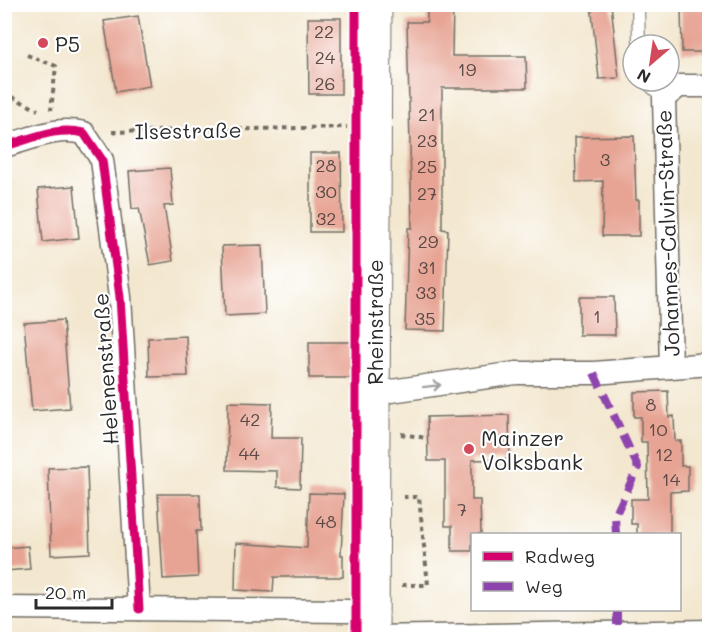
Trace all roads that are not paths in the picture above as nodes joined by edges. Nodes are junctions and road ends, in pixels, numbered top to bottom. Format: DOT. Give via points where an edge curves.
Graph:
graph roads {
  1 [pos="375,4"];
  2 [pos="638,4"];
  3 [pos="639,33"];
  4 [pos="710,86"];
  5 [pos="658,93"];
  6 [pos="664,98"];
  7 [pos="4,146"];
  8 [pos="710,364"];
  9 [pos="671,367"];
  10 [pos="374,390"];
  11 [pos="4,608"];
  12 [pos="139,609"];
  13 [pos="348,611"];
  14 [pos="710,631"];
  15 [pos="667,635"];
  16 [pos="535,637"];
  17 [pos="372,638"];
  1 -- 10 [label="main road, Rheinstraße"];
  2 -- 3 [label="lane"];
  4 -- 6 [label="street, Johannes-Calvin-Straße" via="679,86"];
  5 -- 6 [label="lane, Johannes-Calvin-Straße"];
  6 -- 9 [label="street, Johannes-Calvin-Straße"];
  7 -- 12 [label="street, Helenenstraße" via="54,123 84,133 102,160 120,297"];
  8 -- 9 [label="street"];
  10 -- 9 [label="street, one-way" via="403,390 516,373 594,373"];
  10 -- 17 [label="main road, Rheinstraße"];
  11 -- 12 [label="street"];
  12 -- 13 [label="street"];
  14 -- 15 [label="street"];
  15 -- 16 [label="street"];
  16 -- 17 [label="street"];
}
